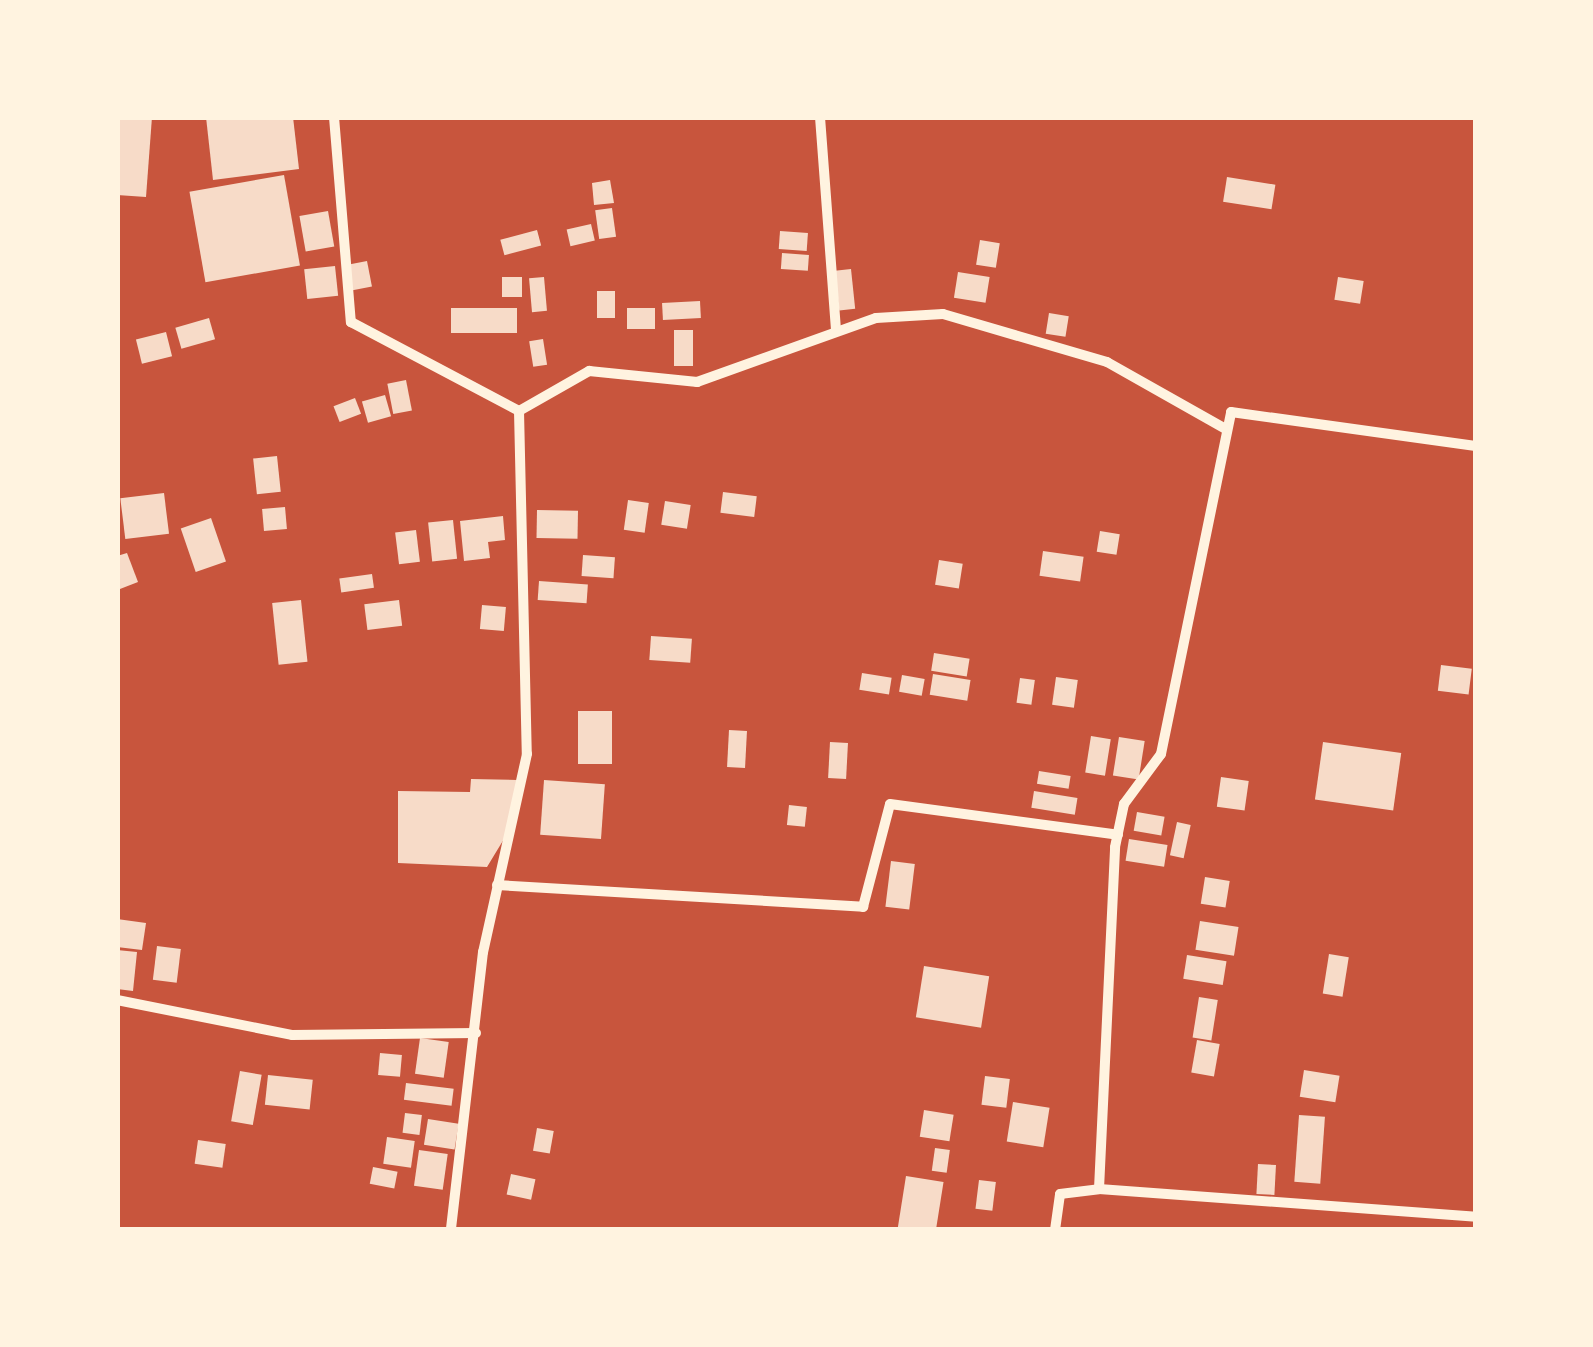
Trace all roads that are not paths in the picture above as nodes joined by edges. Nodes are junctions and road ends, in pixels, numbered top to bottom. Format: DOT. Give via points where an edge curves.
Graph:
graph roads {
  1 [pos="334,117"];
  2 [pos="820,117"];
  3 [pos="836,331"];
  4 [pos="519,410"];
  5 [pos="1224,428"];
  6 [pos="1476,446"];
  7 [pos="1118,835"];
  8 [pos="496,885"];
  9 [pos="117,1000"];
  10 [pos="476,1034"];
  11 [pos="1099,1189"];
  12 [pos="1476,1217"];
  13 [pos="452,1230"];
  14 [pos="1055,1230"];
  1 -- 4 [label="street" via="351,322"];
  2 -- 3 [label="street"];
  3 -- 4 [label="street" via="698,382 589,371"];
  3 -- 5 [label="street" via="876,318 963,319 1122,368"];
  4 -- 8 [label="street" via="527,754"];
  5 -- 6 [label="street" via="1231,412"];
  5 -- 7 [label="street" via="1161,754 1124,804"];
  7 -- 8 [label="street" via="890,804 863,907"];
  7 -- 11 [label="street"];
  8 -- 10 [label="street"];
  9 -- 10 [label="street" via="292,1035"];
  10 -- 13 [label="street"];
  11 -- 12 [label="street"];
  11 -- 14 [label="street" via="1060,1194"];
}
